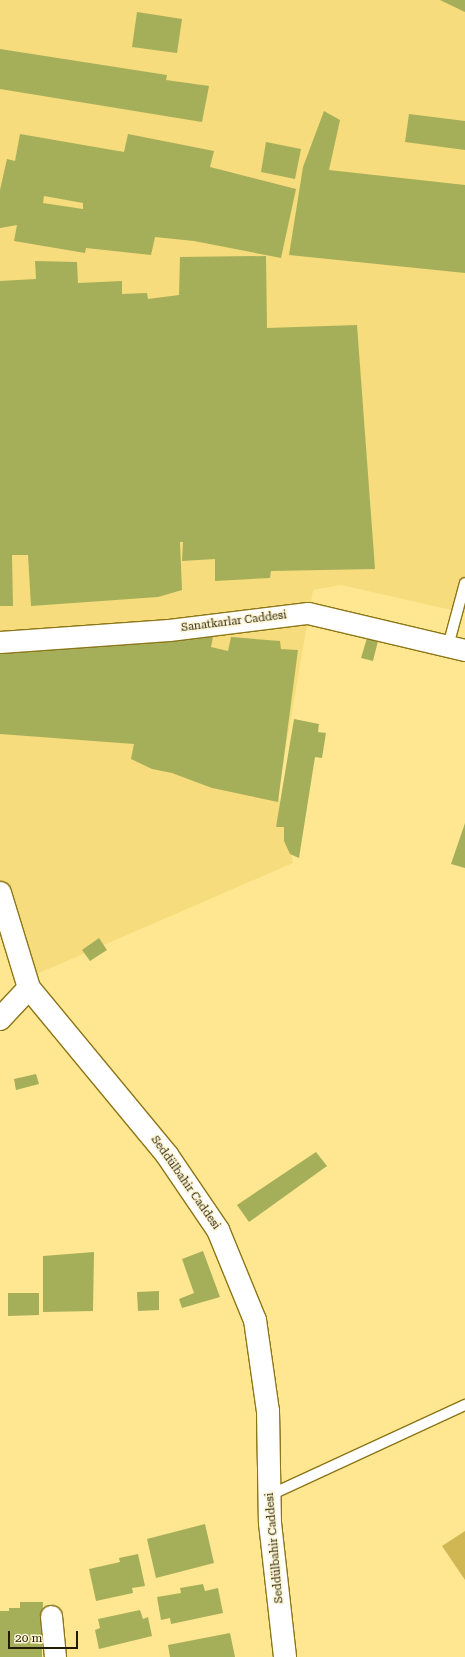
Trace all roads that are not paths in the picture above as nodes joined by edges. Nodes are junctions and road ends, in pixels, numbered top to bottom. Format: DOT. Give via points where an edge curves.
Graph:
graph roads {
  1 [pos="465,583"];
  2 [pos="0,642"];
  3 [pos="456,648"];
  4 [pos="0,893"];
  5 [pos="29,988"];
  6 [pos="0,1019"];
  7 [pos="465,1405"];
  8 [pos="270,1495"];
  9 [pos="51,1616"];
  10 [pos="55,1657"];
  11 [pos="285,1657"];
  1 -- 3 [label="lane"];
  2 -- 3 [label="street, Sanatkarlar Caddesi" via="169,630 308,613"];
  4 -- 5 [label="street, Seddülbahir Caddesi"];
  5 -- 6 [label="street"];
  5 -- 8 [label="street, Seddülbahir Caddesi" via="167,1155 218,1230 255,1320 268,1411"];
  7 -- 8 [label="lane"];
  8 -- 11 [label="street, Seddülbahir Caddesi" via="270,1523"];
  9 -- 10 [label="street"];
}
